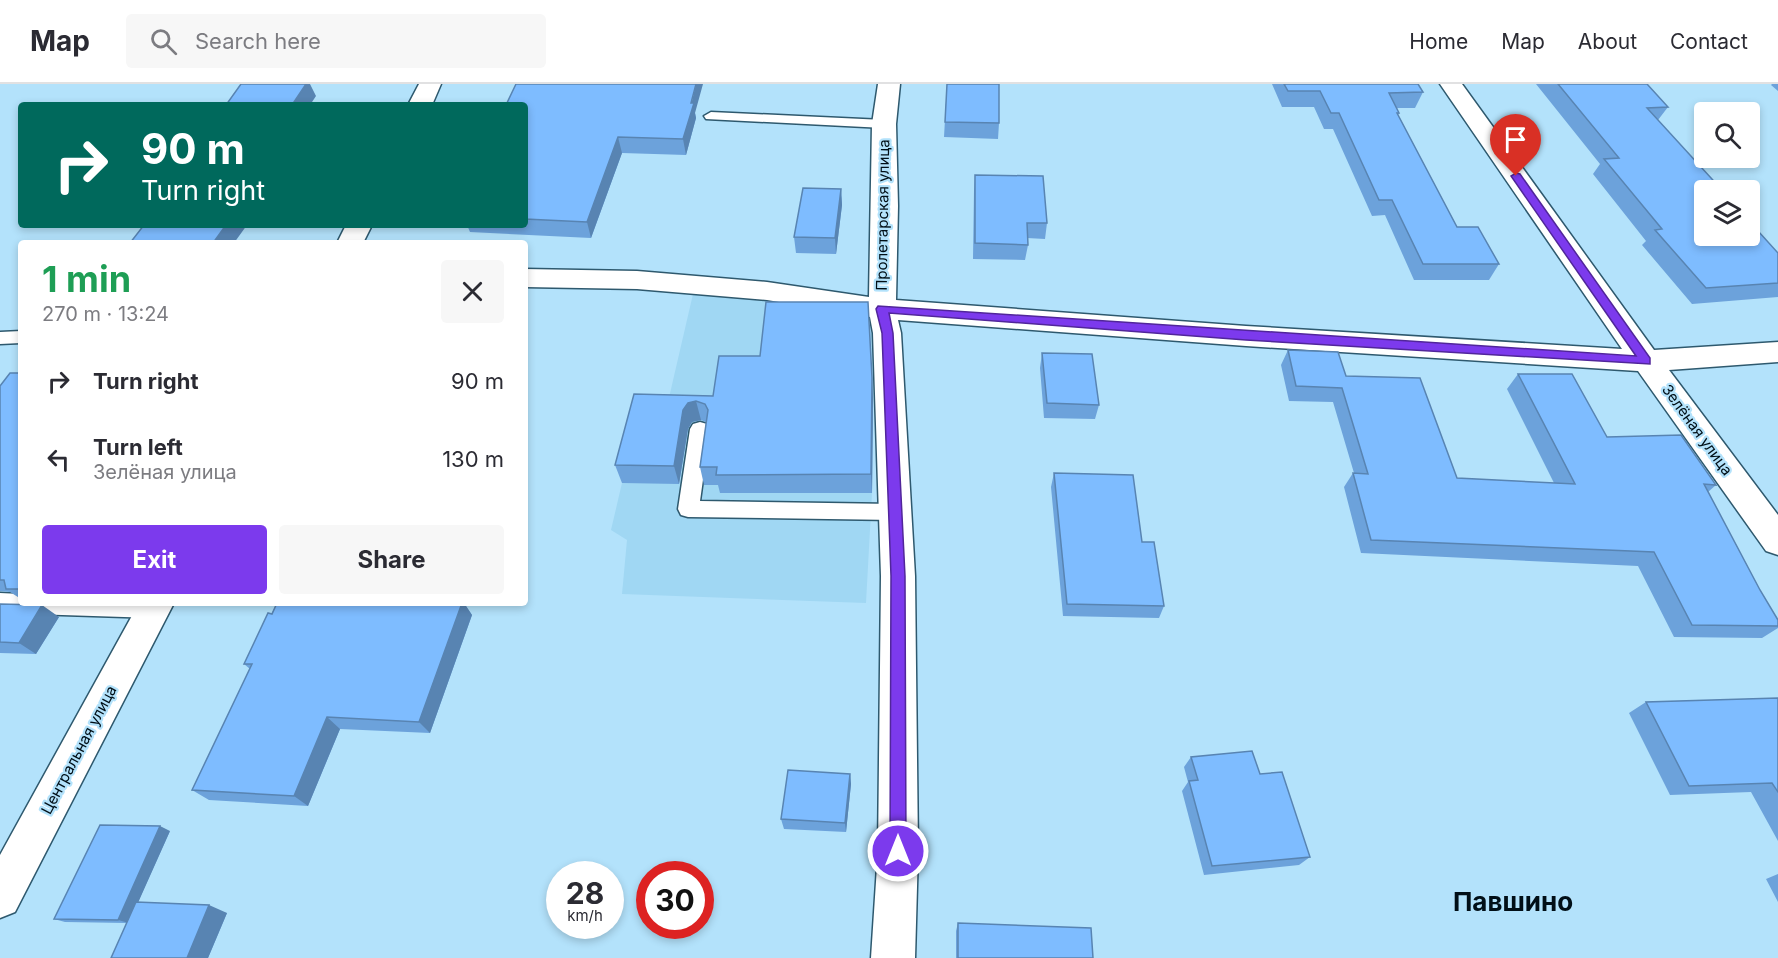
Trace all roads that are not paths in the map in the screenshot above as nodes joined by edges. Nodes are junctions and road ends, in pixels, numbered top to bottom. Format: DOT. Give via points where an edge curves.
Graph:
graph roads {
  1 [pos="430,84"];
  2 [pos="890,84"];
  3 [pos="1451,84"];
  4 [pos="421,102"];
  5 [pos="711,116"];
  6 [pos="884,124"];
  7 [pos="528,278"];
  8 [pos="882,309"];
  9 [pos="18,337"];
  10 [pos="0,338"];
  11 [pos="1778,352"];
  12 [pos="1646,361"];
  13 [pos="700,429"];
  14 [pos="894,512"];
  15 [pos="1778,541"];
  16 [pos="0,603"];
  17 [pos="18,603"];
  18 [pos="155,606"];
  19 [pos="0,897"];
  20 [pos="893,958"];
  1 -- 4 [label="street"];
  2 -- 6 [label="street, Пролетарская улица"];
  3 -- 12 [label="street, Зелёная улица"];
  5 -- 6 [label="lane"];
  6 -- 8 [label="street, Пролетарская улица"];
  7 -- 8 [label="street" via="637,280 755,290"];
  8 -- 12 [label="street"];
  8 -- 14 [label="street, Пролетарская улица" via="888,333"];
  9 -- 10 [label="lane"];
  11 -- 12 [label="street"];
  12 -- 15 [label="street, Зелёная улица"];
  13 -- 14 [label="lane" via="688,509"];
  14 -- 20 [label="street, Пролетарская улица" via="898,576 898,851"];
  16 -- 17 [label="lane"];
  18 -- 19 [label="street, Центральная улица"];
}
